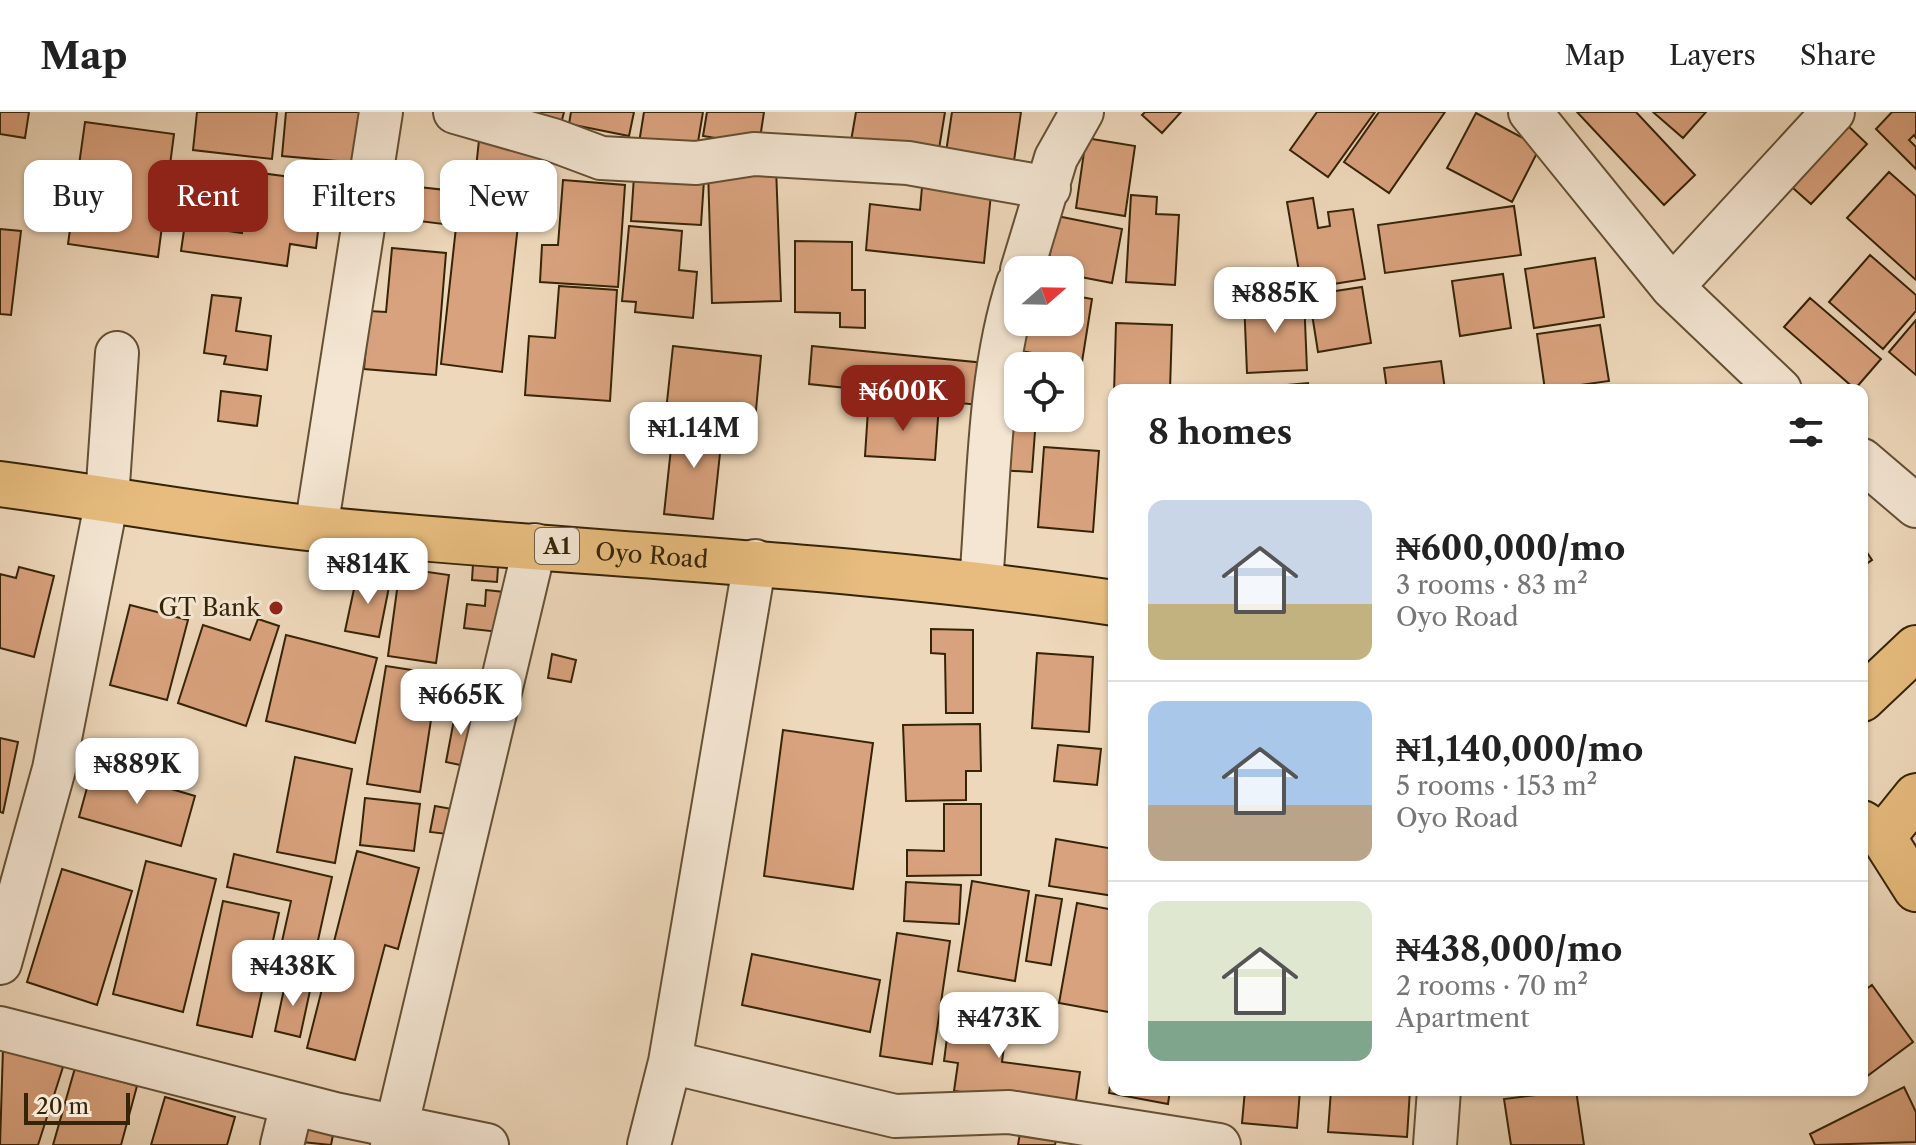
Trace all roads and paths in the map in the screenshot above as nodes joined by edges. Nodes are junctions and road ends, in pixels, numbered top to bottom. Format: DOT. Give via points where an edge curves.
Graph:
graph roads {
  1 [pos="381,112"];
  2 [pos="455,112"];
  3 [pos="1082,112"];
  4 [pos="1530,112"];
  5 [pos="1833,112"];
  6 [pos="1049,188"];
  7 [pos="1027,256"];
  8 [pos="1672,287"];
  9 [pos="1005,336"];
  10 [pos="117,353"];
  11 [pos="1774,384"];
  12 [pos="1868,465"];
  13 [pos="0,484"];
  14 [pos="107,499"];
  15 [pos="1916,506"];
  16 [pos="316,529"];
  17 [pos="535,545"];
  18 [pos="755,561"];
  19 [pos="981,583"];
  20 [pos="1108,602"];
  21 [pos="1916,648"];
  22 [pos="1868,693"];
  23 [pos="1916,796"];
  24 [pos="1873,830"];
  25 [pos="1916,889"];
  26 [pos="0,963"];
  27 [pos="0,1028"];
  28 [pos="670,1062"];
  29 [pos="1439,1096"];
  30 [pos="292,1104"];
  31 [pos="394,1136"];
  32 [pos="282,1145"];
  33 [pos="487,1145"];
  34 [pos="649,1145"];
  35 [pos="1219,1145"];
  36 [pos="1435,1145"];
  1 -- 16 [label="street"];
  2 -- 6 [label="street" via="601,158 696,163 754,154 908,163"];
  3 -- 6 [label="street" via="1056,158"];
  4 -- 8 [label="street"];
  5 -- 8 [label="street"];
  6 -- 7 [label="street"];
  8 -- 11 [label="street"];
  9 -- 19 [label="street"];
  10 -- 14 [label="street"];
  12 -- 15 [label="street"];
  13 -- 14 [label="main road, Oyo Road / A1"];
  14 -- 16 [label="main road, Oyo Road / A1"];
  14 -- 26 [label="street" via="54,769"];
  16 -- 17 [label="main road, Oyo Road / A1"];
  17 -- 18 [label="main road, Oyo Road / A1"];
  17 -- 31 [label="street"];
  18 -- 19 [label="main road, Oyo Road / A1"];
  18 -- 28 [label="street"];
  19 -- 20 [label="main road, Oyo Road / A1"];
  21 -- 22 [label="main road"];
  23 -- 24 [label="main road"];
  24 -- 25 [label="main road"];
  27 -- 30 [label="street"];
  28 -- 34 [label="street"];
  28 -- 35 [label="street" via="895,1116 1009,1112"];
  29 -- 36 [label="street"];
  30 -- 31 [label="street"];
  30 -- 32 [label="street"];
  31 -- 33 [label="street"];
}
